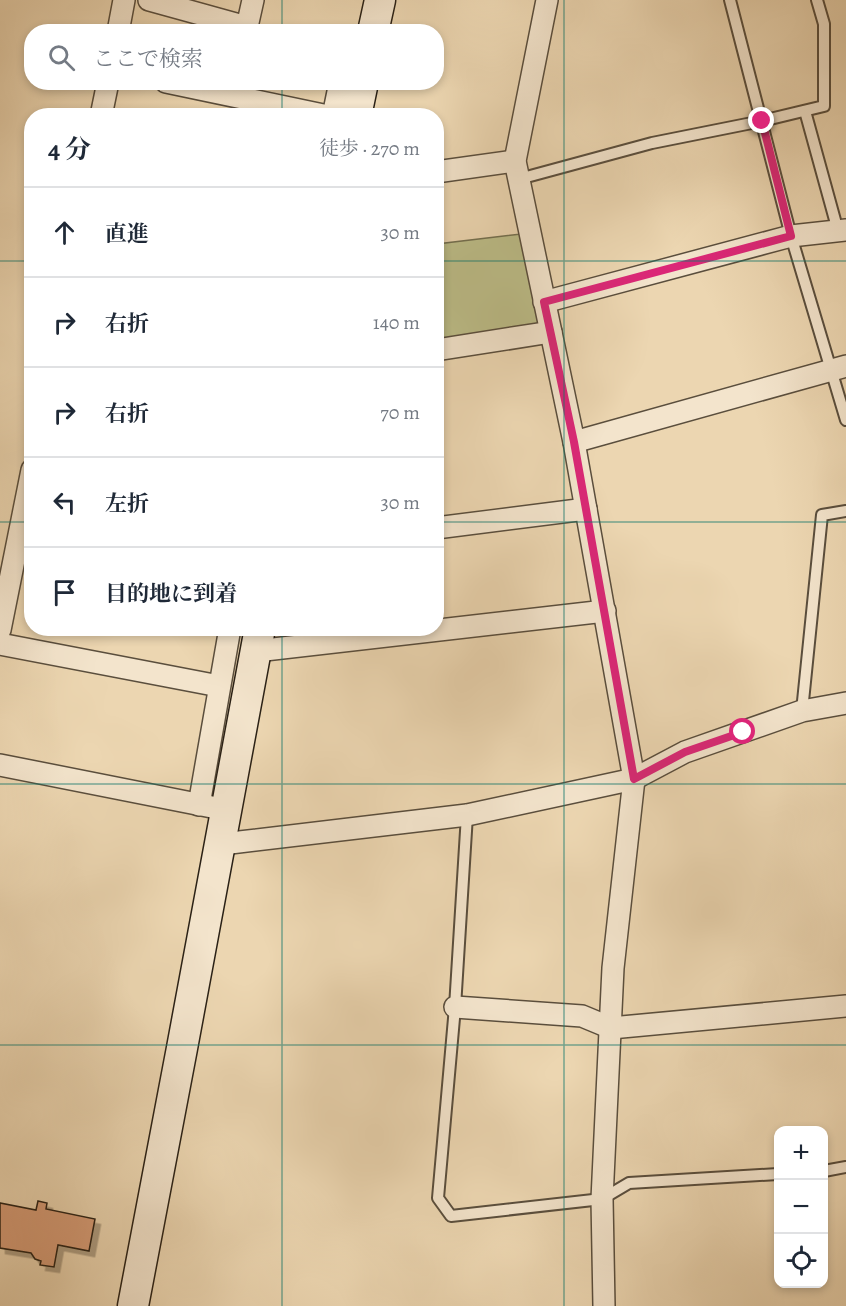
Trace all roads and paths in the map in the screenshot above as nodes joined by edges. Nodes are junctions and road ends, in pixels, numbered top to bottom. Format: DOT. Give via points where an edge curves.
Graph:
graph roads {
  1 [pos="124,0"];
  2 [pos="149,0"];
  3 [pos="253,0"];
  4 [pos="380,0"];
  5 [pos="547,0"];
  6 [pos="730,0"];
  7 [pos="818,0"];
  8 [pos="120,24"];
  9 [pos="236,24"];
  10 [pos="248,24"];
  11 [pos="375,24"];
  12 [pos="106,90"];
  13 [pos="205,90"];
  14 [pos="338,90"];
  15 [pos="361,90"];
  16 [pos="103,108"];
  17 [pos="292,108"];
  18 [pos="333,108"];
  19 [pos="358,108"];
  20 [pos="805,111"];
  21 [pos="762,121"];
  22 [pos="517,170"];
  23 [pos="444,172"];
  24 [pos="842,230"];
  25 [pos="791,236"];
  26 [pos="544,302"];
  27 [pos="551,332"];
  28 [pos="444,349"];
  29 [pos="839,368"];
  30 [pos="846,420"];
  31 [pos="574,442"];
  32 [pos="586,509"];
  33 [pos="846,511"];
  34 [pos="444,527"];
  35 [pos="24,537"];
  36 [pos="604,611"];
  37 [pos="444,624"];
  38 [pos="0,630"];
  39 [pos="228,636"];
  40 [pos="306,636"];
  41 [pos="258,640"];
  42 [pos="0,644"];
  43 [pos="219,686"];
  44 [pos="846,703"];
  45 [pos="802,711"];
  46 [pos="0,765"];
  47 [pos="634,779"];
  48 [pos="213,808"];
  49 [pos="467,815"];
  50 [pos="222,844"];
  51 [pos="846,1006"];
  52 [pos="455,1007"];
  53 [pos="611,1028"];
  54 [pos="846,1167"];
  55 [pos="828,1170"];
  56 [pos="774,1174"];
  57 [pos="602,1199"];
  58 [pos="134,1306"];
  59 [pos="604,1306"];
  1 -- 8 [label="street"];
  2 -- 9 [label="street"];
  3 -- 10 [label="street"];
  4 -- 11 [label="street"];
  5 -- 22 [label="street"];
  6 -- 21 [label="lane"];
  7 -- 20 [label="lane" via="824,24 824,106"];
  12 -- 16 [label="street"];
  13 -- 17 [label="street"];
  14 -- 18 [label="street"];
  15 -- 19 [label="street"];
  20 -- 21 [label="lane"];
  20 -- 24 [label="lane"];
  21 -- 22 [label="lane"];
  21 -- 25 [label="lane"];
  22 -- 23 [label="street"];
  22 -- 26 [label="street"];
  24 -- 25 [label="street"];
  25 -- 26 [label="street"];
  25 -- 29 [label="lane"];
  26 -- 27 [label="street"];
  27 -- 28 [label="street"];
  27 -- 31 [label="street"];
  29 -- 30 [label="lane"];
  29 -- 31 [label="street"];
  31 -- 32 [label="street"];
  32 -- 34 [label="street"];
  32 -- 36 [label="street"];
  33 -- 45 [label="lane" via="822,515"];
  35 -- 38 [label="street"];
  36 -- 37 [label="street"];
  36 -- 47 [label="street"];
  39 -- 43 [label="street"];
  40 -- 41 [label="street"];
  41 -- 48 [label="street"];
  42 -- 43 [label="street"];
  43 -- 48 [label="street"];
  44 -- 45 [label="street"];
  45 -- 47 [label="street" via="685,752"];
  46 -- 48 [label="street"];
  47 -- 49 [label="street"];
  47 -- 53 [label="street" via="613,968"];
  48 -- 50 [label="street"];
  49 -- 50 [label="street"];
  49 -- 52 [label="lane"];
  50 -- 58 [label="street"];
  51 -- 53 [label="street"];
  52 -- 53 [label="street" via="582,1016"];
  52 -- 57 [label="lane" via="438,1198 451,1216"];
  53 -- 57 [label="street"];
  54 -- 55 [label="lane"];
  56 -- 57 [label="lane" via="629,1183"];
  57 -- 59 [label="street"];
}
